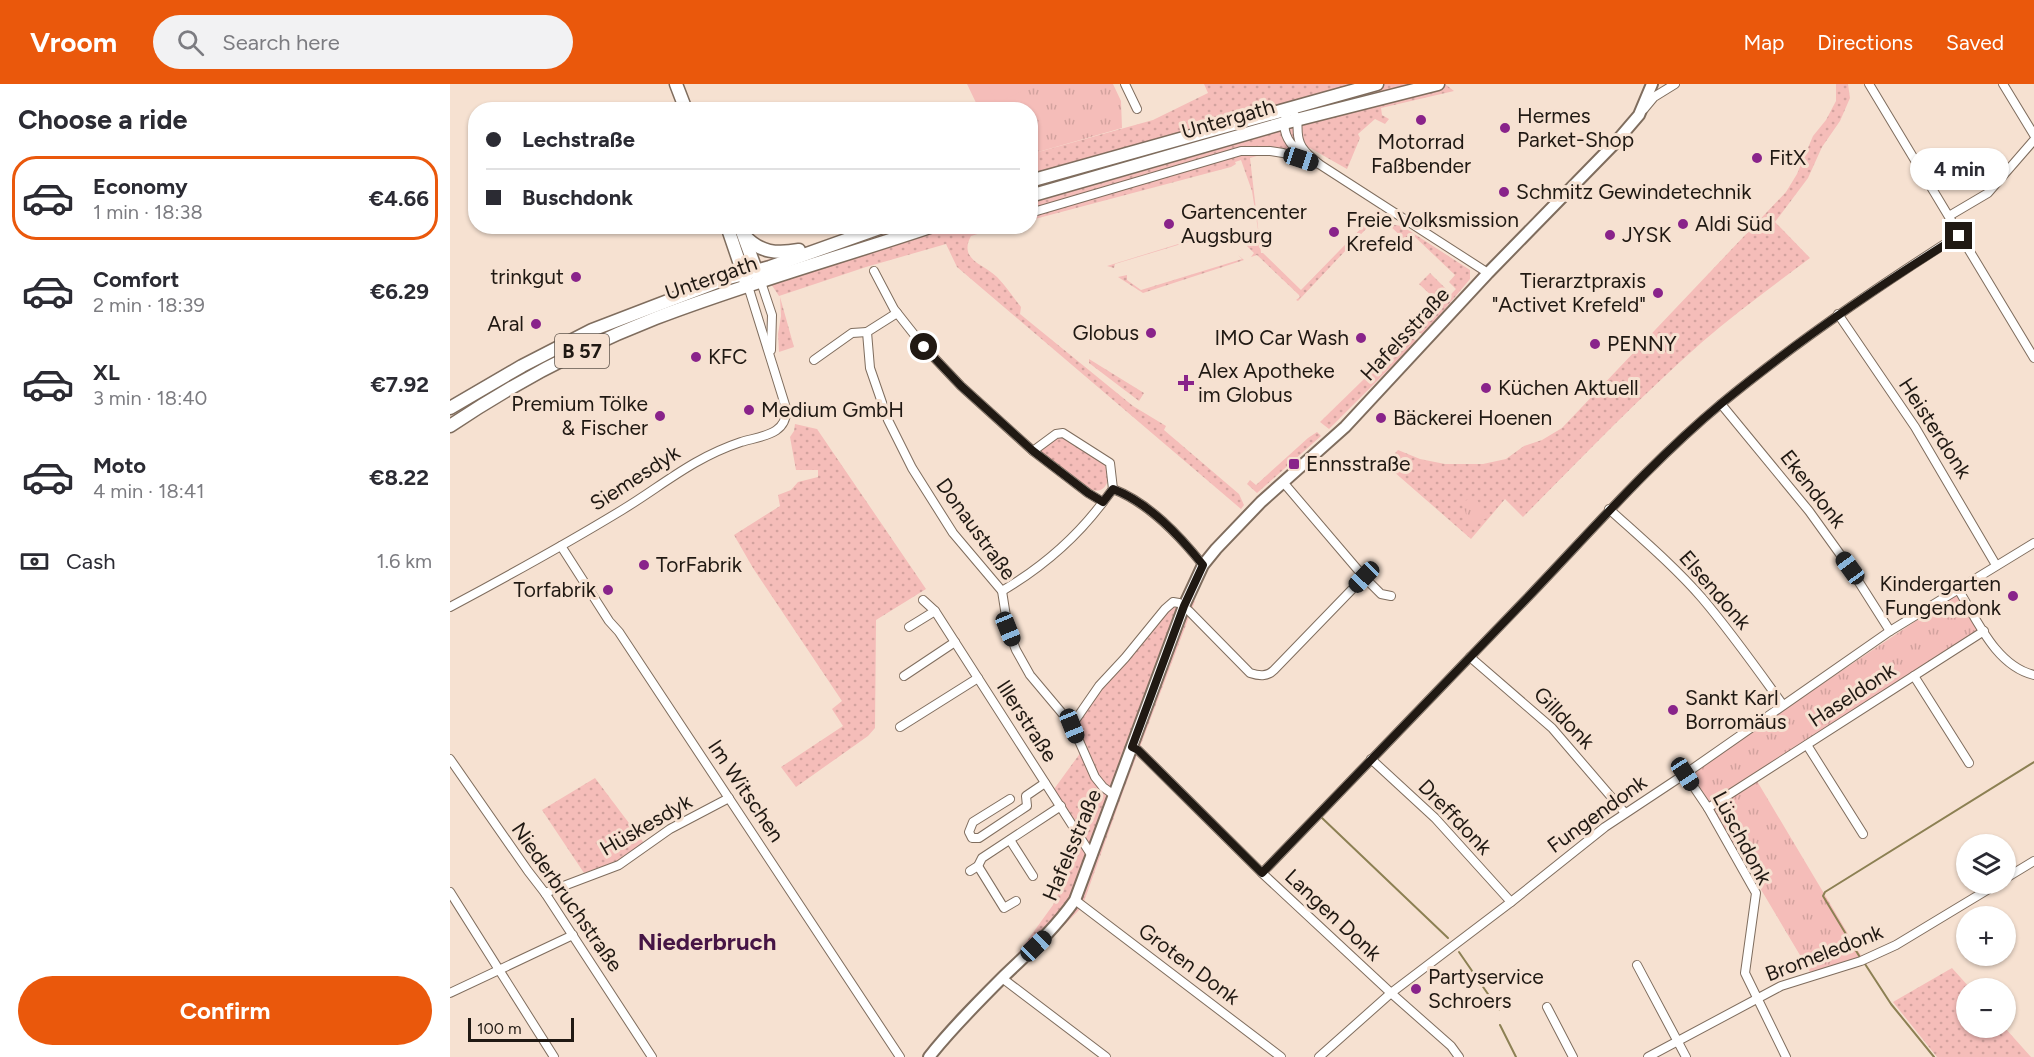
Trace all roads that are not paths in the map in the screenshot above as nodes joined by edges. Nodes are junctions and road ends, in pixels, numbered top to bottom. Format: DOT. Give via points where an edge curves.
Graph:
graph roads {
  1 [pos="676,84"];
  2 [pos="1125,84"];
  3 [pos="1377,84"];
  4 [pos="1438,84"];
  5 [pos="1652,84"];
  6 [pos="1676,84"];
  7 [pos="1869,84"];
  8 [pos="2003,84"];
  9 [pos="683,102"];
  10 [pos="1289,108"];
  11 [pos="1137,109"];
  12 [pos="1639,115"];
  13 [pos="1298,120"];
  14 [pos="1284,123"];
  15 [pos="2034,135"];
  16 [pos="2034,140"];
  17 [pos="1319,164"];
  18 [pos="1038,179"];
  19 [pos="1038,194"];
  20 [pos="1038,211"];
  21 [pos="1949,216"];
  22 [pos="730,234"];
  23 [pos="743,234"];
  24 [pos="744,234"];
  25 [pos="861,234"];
  26 [pos="905,234"];
  27 [pos="1959,236"];
  28 [pos="830,244"];
  29 [pos="874,271"];
  30 [pos="1488,273"];
  31 [pos="759,276"];
  32 [pos="746,280"];
  33 [pos="897,313"];
  34 [pos="1838,314"];
  35 [pos="867,332"];
  36 [pos="771,358"];
  37 [pos="2034,358"];
  38 [pos="814,360"];
  39 [pos="522,366"];
  40 [pos="511,388"];
  41 [pos="1721,404"];
  42 [pos="450,408"];
  43 [pos="450,426"];
  44 [pos="1033,451"];
  45 [pos="1283,482"];
  46 [pos="1113,489"];
  47 [pos="1103,502"];
  48 [pos="1609,509"];
  49 [pos="2034,543"];
  50 [pos="561,546"];
  51 [pos="1203,565"];
  52 [pos="1996,565"];
  53 [pos="1364,577"];
  54 [pos="1958,589"];
  55 [pos="1002,591"];
  56 [pos="1390,596"];
  57 [pos="923,600"];
  58 [pos="1184,606"];
  59 [pos="450,607"];
  60 [pos="935,611"];
  61 [pos="909,627"];
  62 [pos="1890,631"];
  63 [pos="1984,631"];
  64 [pos="955,642"];
  65 [pos="1470,657"];
  66 [pos="2034,675"];
  67 [pos="904,676"];
  68 [pos="1914,676"];
  69 [pos="978,678"];
  70 [pos="1783,705"];
  71 [pos="1072,726"];
  72 [pos="900,727"];
  73 [pos="1808,745"];
  74 [pos="1132,747"];
  75 [pos="450,759"];
  76 [pos="1371,759"];
  77 [pos="1969,763"];
  78 [pos="1685,774"];
  79 [pos="1046,783"];
  80 [pos="1114,795"];
  81 [pos="729,798"];
  82 [pos="1010,799"];
  83 [pos="1061,806"];
  84 [pos="1707,808"];
  85 [pos="1625,813"];
  86 [pos="1863,834"];
  87 [pos="1010,840"];
  88 [pos="1092,856"];
  89 [pos="2034,861"];
  90 [pos="978,866"];
  91 [pos="970,871"];
  92 [pos="2016,872"];
  93 [pos="1262,873"];
  94 [pos="1033,876"];
  95 [pos="450,892"];
  96 [pos="545,893"];
  97 [pos="1980,894"];
  98 [pos="1075,900"];
  99 [pos="1016,901"];
  100 [pos="1511,902"];
  101 [pos="573,935"];
  102 [pos="1637,965"];
  103 [pos="498,970"];
  104 [pos="1002,978"];
  105 [pos="450,993"];
  106 [pos="1391,993"];
  107 [pos="1757,999"];
  108 [pos="1547,1007"];
  109 [pos="1678,1041"];
  110 [pos="554,1057"];
  111 [pos="652,1057"];
  112 [pos="900,1057"];
  113 [pos="929,1057"];
  114 [pos="1106,1057"];
  115 [pos="1281,1057"];
  116 [pos="1318,1057"];
  117 [pos="1459,1057"];
  118 [pos="1573,1057"];
  119 [pos="1648,1057"];
  120 [pos="1686,1057"];
  121 [pos="1786,1057"];
  1 -- 9 [label="main road"];
  2 -- 11 [label="street"];
  3 -- 10 [label="main road, Untergath"];
  4 -- 13 [label="main road, Untergath"];
  5 -- 12 [label="main road, Hafelsstraße"];
  6 -- 12 [label="street" via="1654,97"];
  7 -- 21 [label="street"];
  8 -- 15 [label="street"];
  10 -- 13 [label="street"];
  10 -- 14 [label="street"];
  10 -- 18 [label="main road, Untergath"];
  12 -- 30 [label="main road, Hafelsstraße"];
  13 -- 14 [label="main road, Untergath"];
  13 -- 17 [label="street" via="1300,144"];
  14 -- 17 [label="street" via="1292,147"];
  14 -- 19 [label="main road, Untergath"];
  16 -- 21 [label="street" via="1988,193"];
  17 -- 20 [label="street" via="1283,153 1242,151"];
  17 -- 30 [label="street"];
  21 -- 27 [label="street"];
  22 -- 32 [label="main road"];
  23 -- 31 [label="main road"];
  24 -- 28 [label="main road, Untergath" via="752,244 769,252"];
  25 -- 28 [label="main road, Untergath"];
  26 -- 31 [label="main road, Untergath"];
  27 -- 34 [label="street"];
  27 -- 37 [label="street"];
  28 -- 31 [label="main road, Untergath"];
  29 -- 33 [label="street"];
  30 -- 45 [label="main road, Hafelsstraße" via="1345,427"];
  31 -- 32 [label="main road, Untergath / B 57"];
  31 -- 36 [label="street, Siemesdyk" via="771,315"];
  32 -- 36 [label="street, Siemesdyk"];
  32 -- 39 [label="main road, Untergath / B 57" via="675,297 592,330"];
  32 -- 40 [label="main road, Untergath / B 57" via="612,336"];
  33 -- 35 [label="street"];
  33 -- 44 [label="street" via="961,386"];
  34 -- 41 [label="street"];
  34 -- 52 [label="street, Heisterdonk" via="1915,427"];
  35 -- 38 [label="street" via="852,333"];
  35 -- 55 [label="street, Donaustraße" via="870,368 888,420 912,468 953,533"];
  36 -- 50 [label="street, Siemesdyk" via="786,408 783,426 776,432 696,460"];
  39 -- 40 [label="main road"];
  39 -- 42 [label="main road, Untergath / B 57"];
  40 -- 43 [label="main road, Untergath / B 57"];
  41 -- 48 [label="street"];
  41 -- 62 [label="street, Ekendonk" via="1837,549"];
  44 -- 46 [label="street" via="1063,433 1110,463"];
  44 -- 47 [label="street"];
  45 -- 51 [label="main road, Hafelsstraße"];
  45 -- 53 [label="street"];
  46 -- 47 [label="street"];
  46 -- 51 [label="street" via="1142,505 1190,547"];
  47 -- 55 [label="street" via="1077,534"];
  48 -- 65 [label="street"];
  48 -- 70 [label="street, Elsendonk" via="1702,598"];
  49 -- 52 [label="street, Fungendonk"];
  50 -- 59 [label="street, Siemesdyk"];
  50 -- 81 [label="street, Im Witschen"];
  51 -- 58 [label="main road, Hafelsstraße"];
  52 -- 54 [label="street, Fungendonk"];
  53 -- 56 [label="street" via="1381,594"];
  53 -- 58 [label="street" via="1275,670 1265,675 1250,673"];
  54 -- 62 [label="street, Fungendonk"];
  54 -- 63 [label="street"];
  55 -- 71 [label="street, Donaustraße" via="1016,650 1029,675"];
  57 -- 60 [label="street, Illerstraße"];
  58 -- 71 [label="street" via="1173,602 1165,609 1099,686"];
  58 -- 74 [label="main road, Hafelsstraße"];
  60 -- 61 [label="street"];
  60 -- 64 [label="street, Illerstraße"];
  62 -- 70 [label="street, Fungendonk"];
  63 -- 66 [label="street" via="2010,664"];
  63 -- 68 [label="street, Haseldonk"];
  64 -- 67 [label="street"];
  64 -- 69 [label="street, Illerstraße"];
  65 -- 76 [label="street"];
  65 -- 85 [label="street, Gilldonk" via="1552,728"];
  68 -- 73 [label="street, Haseldonk"];
  68 -- 77 [label="street"];
  69 -- 72 [label="street, Illerstraße"];
  69 -- 79 [label="street, Illerstraße"];
  70 -- 78 [label="street, Fungendonk"];
  71 -- 80 [label="street, Donaustraße" via="1095,777"];
  73 -- 84 [label="street, Haseldonk"];
  73 -- 86 [label="street"];
  74 -- 80 [label="main road, Hafelsstraße"];
  74 -- 93 [label="street, Langen Donk"];
  75 -- 96 [label="street, Niederbruchstraße"];
  76 -- 93 [label="street"];
  76 -- 100 [label="street, Dreffdonk" via="1435,818"];
  78 -- 84 [label="street, Lüschdonk"];
  78 -- 85 [label="street, Fungendonk"];
  79 -- 82 [label="street, Illerstraße" via="1026,796 1027,806 979,838 972,838 969,832 973,822"];
  79 -- 83 [label="street, Illerstraße"];
  80 -- 88 [label="main road, Hafelsstraße"];
  81 -- 96 [label="street, Hüskesdyk" via="670,829 619,865"];
  81 -- 112 [label="street, Im Witschen"];
  83 -- 87 [label="street"];
  83 -- 88 [label="street, Illerstraße"];
  84 -- 107 [label="street, Lüschdonk" via="1756,893 1745,973"];
  85 -- 100 [label="street, Fungendonk"];
  87 -- 90 [label="street" via="982,858"];
  87 -- 94 [label="street"];
  88 -- 98 [label="main road, Hafelsstraße"];
  89 -- 92 [label="street"];
  90 -- 91 [label="street"];
  90 -- 99 [label="street" via="1004,908"];
  93 -- 106 [label="street, Langen Donk"];
  95 -- 103 [label="street"];
  96 -- 101 [label="street, Niederbruchstraße"];
  97 -- 107 [label="street, Bromeledonk" via="1896,945 1861,961 1781,986"];
  98 -- 104 [label="main road, Hafelsstraße" via="1052,930"];
  98 -- 115 [label="street, Groten Donk"];
  100 -- 106 [label="street, Fungendonk"];
  101 -- 103 [label="street"];
  101 -- 111 [label="street, Niederbruchstraße"];
  102 -- 109 [label="street"];
  103 -- 105 [label="street"];
  103 -- 110 [label="street"];
  104 -- 113 [label="main road, Hafelsstraße"];
  104 -- 114 [label="street"];
  106 -- 116 [label="street, Fungendonk"];
  106 -- 117 [label="street, Langen Donk"];
  107 -- 109 [label="street"];
  107 -- 121 [label="street, Lüschdonk"];
  108 -- 118 [label="street"];
  109 -- 119 [label="street"];
  109 -- 120 [label="street"];
}
